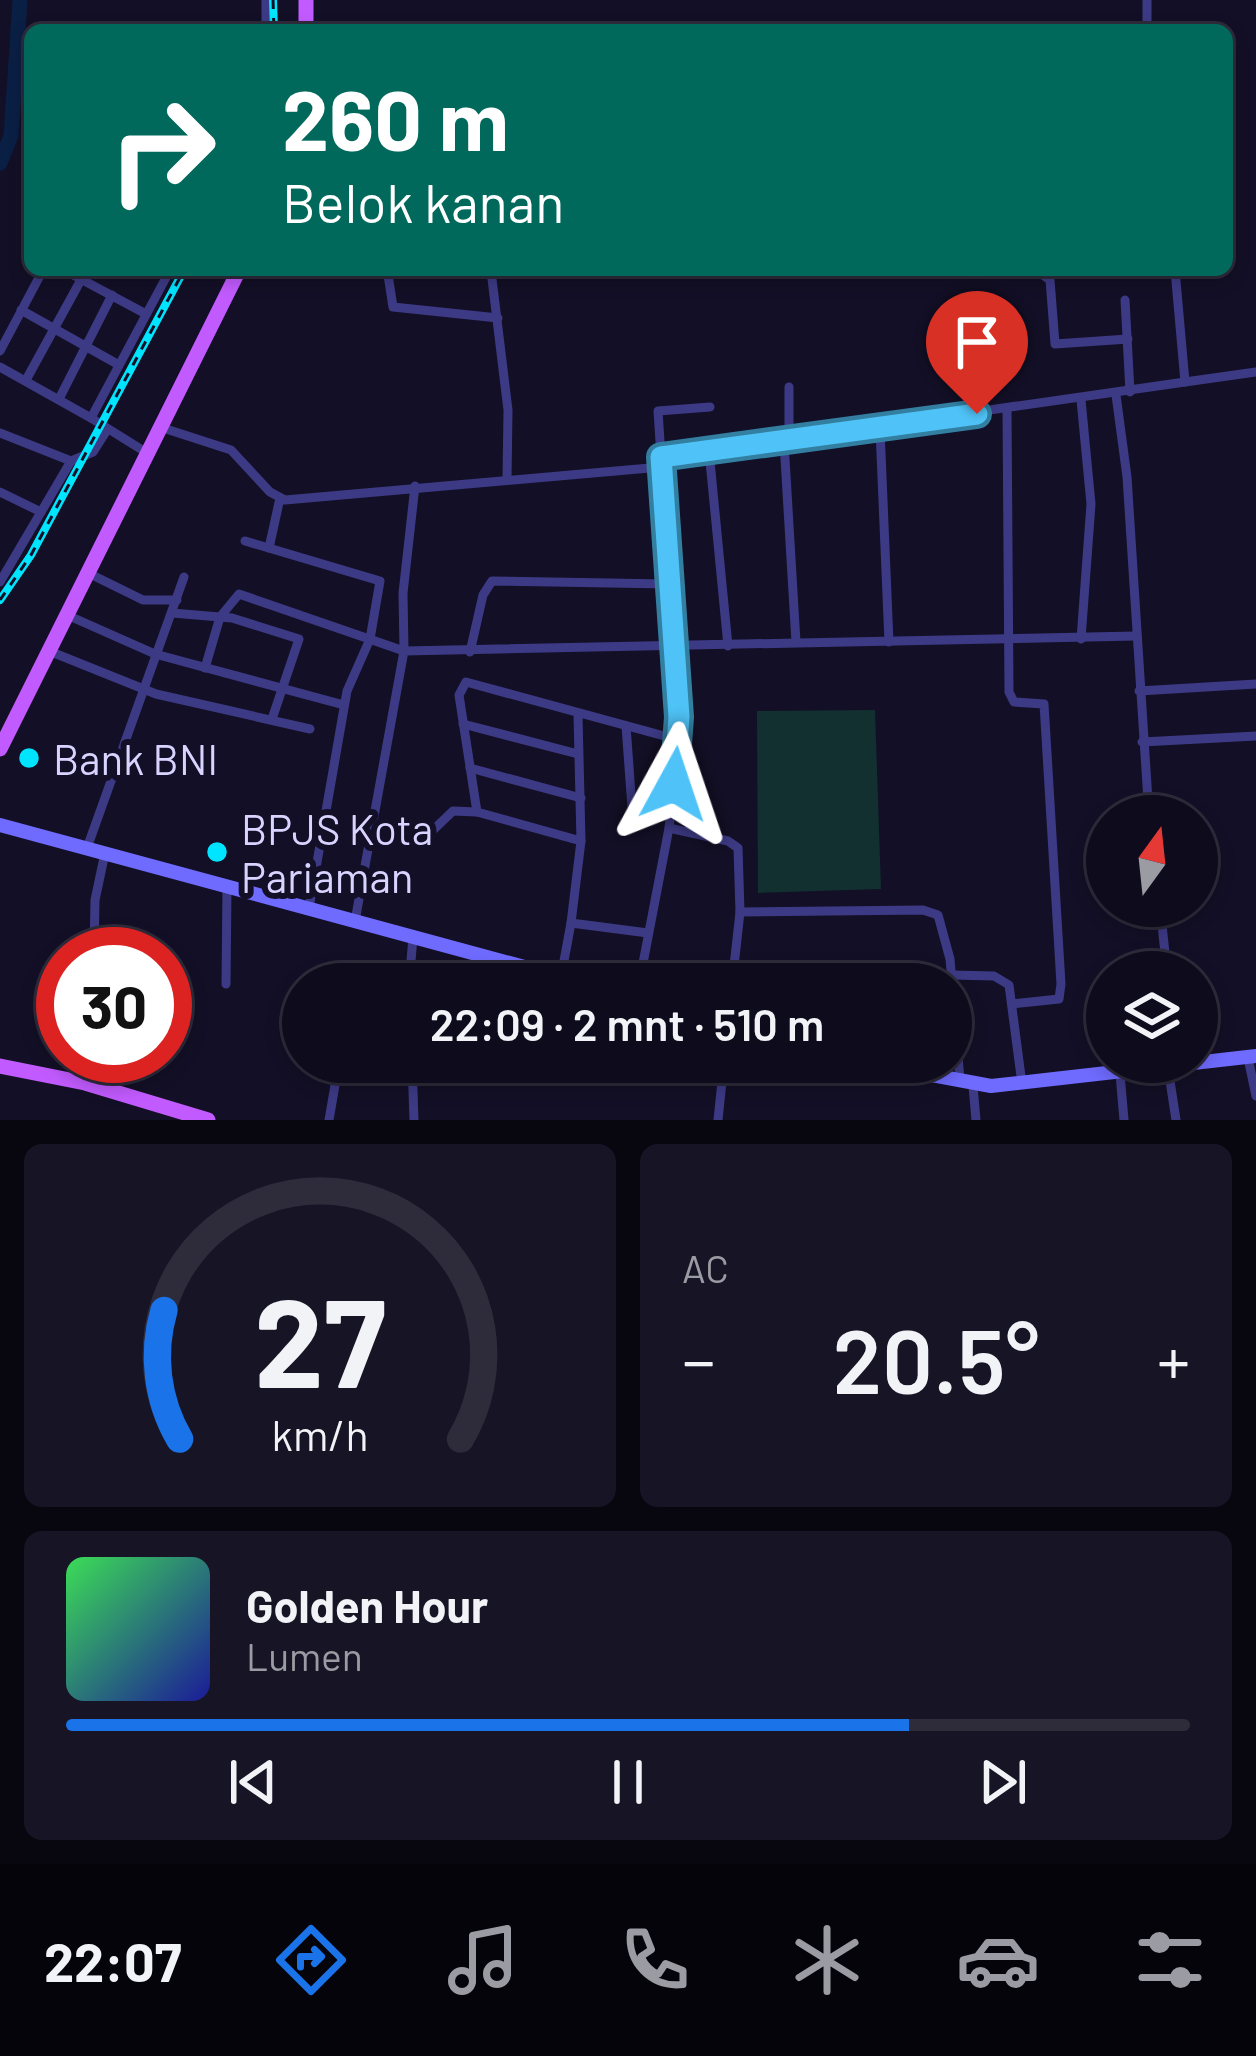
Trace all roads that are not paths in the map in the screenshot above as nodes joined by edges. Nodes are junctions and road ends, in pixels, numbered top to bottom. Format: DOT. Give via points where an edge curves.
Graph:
graph roads {
  1 [pos="40,276"];
  2 [pos="78,276"];
  3 [pos="167,276"];
  4 [pos="236,276"];
  5 [pos="388,276"];
  6 [pos="1044,276"];
  7 [pos="1176,276"];
  8 [pos="82,278"];
  9 [pos="493,279"];
  10 [pos="112,295"];
  11 [pos="1125,300"];
  12 [pos="21,310"];
  13 [pos="146,314"];
  14 [pos="498,318"];
  15 [pos="54,329"];
  16 [pos="1128,339"];
  17 [pos="86,346"];
  18 [pos="0,351"];
  19 [pos="119,364"];
  20 [pos="0,367"];
  21 [pos="1256,372"];
  22 [pos="26,380"];
  23 [pos="1185,382"];
  24 [pos="789,388"];
  25 [pos="1130,392"];
  26 [pos="1116,395"];
  27 [pos="59,399"];
  28 [pos="1081,400"];
  29 [pos="710,407"];
  30 [pos="1007,409"];
  31 [pos="91,418"];
  32 [pos="163,428"];
  33 [pos="107,430"];
  34 [pos="880,430"];
  35 [pos="0,434"];
  36 [pos="786,442"];
  37 [pos="709,452"];
  38 [pos="150,454"];
  39 [pos="71,461"];
  40 [pos="661,462"];
  41 [pos="507,479"];
  42 [pos="416,486"];
  43 [pos="0,493"];
  44 [pos="280,498"];
  45 [pos="41,512"];
  46 [pos="245,542"];
  47 [pos="269,548"];
  48 [pos="88,572"];
  49 [pos="184,578"];
  50 [pos="0,582"];
  51 [pos="668,584"];
  52 [pos="177,600"];
  53 [pos="172,613"];
  54 [pos="67,615"];
  55 [pos="220,617"];
  56 [pos="1136,636"];
  57 [pos="370,639"];
  58 [pos="1081,639"];
  59 [pos="1007,640"];
  60 [pos="889,642"];
  61 [pos="796,643"];
  62 [pos="728,646"];
  63 [pos="673,649"];
  64 [pos="49,651"];
  65 [pos="404,651"];
  66 [pos="470,652"];
  67 [pos="155,654"];
  68 [pos="205,668"];
  69 [pos="1256,683"];
  70 [pos="284,687"];
  71 [pos="144,690"];
  72 [pos="1138,691"];
  73 [pos="344,705"];
  74 [pos="578,715"];
  75 [pos="272,718"];
  76 [pos="464,724"];
  77 [pos="626,726"];
  78 [pos="310,729"];
  79 [pos="1256,736"];
  80 [pos="679,740"];
  81 [pos="1142,742"];
  82 [pos="0,749"];
  83 [pos="578,754"];
  84 [pos="470,767"];
  85 [pos="1147,795"];
  86 [pos="581,798"];
  87 [pos="477,812"];
  88 [pos="633,821"];
  89 [pos="0,825"];
  90 [pos="372,825"];
  91 [pos="669,828"];
  92 [pos="581,842"];
  93 [pos="87,848"];
  94 [pos="105,853"];
  95 [pos="227,886"];
  96 [pos="309,908"];
  97 [pos="740,912"];
  98 [pos="355,921"];
  99 [pos="571,923"];
  100 [pos="94,927"];
  101 [pos="648,933"];
  102 [pos="413,937"];
  103 [pos="411,963"];
  104 [pos="510,963"];
  105 [pos="564,963"];
  106 [pos="643,963"];
  107 [pos="734,963"];
  108 [pos="950,963"];
  109 [pos="972,976"];
  110 [pos="226,984"];
  111 [pos="1012,1004"];
  112 [pos="1252,1057"];
  113 [pos="1218,1061"];
  114 [pos="0,1066"];
  115 [pos="1086,1077"];
  116 [pos="335,1083"];
  117 [pos="413,1083"];
  118 [pos="722,1083"];
  119 [pos="958,1083"];
  120 [pos="1121,1083"];
  121 [pos="1170,1083"];
  122 [pos="1022,1084"];
  123 [pos="967,1085"];
  124 [pos="1256,1096"];
  125 [pos="184,1116"];
  126 [pos="208,1120"];
  127 [pos="329,1120"];
  128 [pos="414,1120"];
  129 [pos="718,1120"];
  130 [pos="976,1120"];
  131 [pos="1124,1120"];
  132 [pos="1176,1120"];
  1 -- 12 [label="street"];
  2 -- 8 [label="street"];
  3 -- 13 [label="street"];
  4 -- 32 [label="main road"];
  5 -- 14 [label="street" via="393,307"];
  6 -- 16 [label="street" via="1055,344"];
  7 -- 23 [label="street"];
  8 -- 10 [label="street"];
  8 -- 15 [label="street"];
  9 -- 14 [label="street"];
  10 -- 13 [label="street"];
  10 -- 17 [label="street"];
  11 -- 16 [label="street"];
  12 -- 15 [label="street"];
  12 -- 18 [label="street"];
  13 -- 19 [label="street"];
  14 -- 41 [label="street"];
  15 -- 17 [label="street"];
  15 -- 22 [label="street"];
  16 -- 25 [label="street"];
  17 -- 19 [label="street"];
  17 -- 27 [label="street"];
  19 -- 31 [label="street"];
  20 -- 22 [label="street"];
  21 -- 23 [label="street"];
  22 -- 27 [label="street"];
  23 -- 25 [label="street"];
  24 -- 36 [label="street"];
  25 -- 26 [label="street"];
  26 -- 28 [label="street"];
  26 -- 56 [label="street"];
  27 -- 31 [label="street"];
  28 -- 30 [label="street"];
  28 -- 58 [label="street" via="1091,504"];
  29 -- 40 [label="street" via="658,411"];
  30 -- 34 [label="street"];
  30 -- 59 [label="street"];
  31 -- 33 [label="street"];
  32 -- 38 [label="main road"];
  32 -- 44 [label="street" via="231,450"];
  33 -- 38 [label="street"];
  33 -- 39 [label="street" via="93,452"];
  34 -- 36 [label="street"];
  34 -- 60 [label="street"];
  35 -- 39 [label="street"];
  36 -- 37 [label="street"];
  36 -- 61 [label="street"];
  37 -- 40 [label="street"];
  37 -- 62 [label="street"];
  38 -- 48 [label="main road"];
  39 -- 45 [label="street"];
  40 -- 41 [label="street"];
  40 -- 51 [label="street"];
  41 -- 42 [label="street"];
  42 -- 44 [label="street"];
  42 -- 65 [label="street"];
  43 -- 45 [label="street"];
  44 -- 47 [label="street"];
  45 -- 50 [label="street"];
  46 -- 47 [label="street"];
  47 -- 57 [label="street" via="379,579"];
  48 -- 52 [label="street" via="143,600"];
  48 -- 54 [label="main road"];
  49 -- 52 [label="street"];
  51 -- 63 [label="street"];
  51 -- 66 [label="street" via="491,580"];
  52 -- 53 [label="street"];
  53 -- 55 [label="street"];
  53 -- 67 [label="street"];
  54 -- 64 [label="main road"];
  54 -- 67 [label="street"];
  55 -- 57 [label="street" via="243,594"];
  55 -- 68 [label="street"];
  55 -- 70 [label="street" via="299,639"];
  56 -- 58 [label="street"];
  56 -- 72 [label="street"];
  57 -- 65 [label="street"];
  57 -- 73 [label="street"];
  58 -- 59 [label="street"];
  59 -- 60 [label="street"];
  59 -- 111 [label="street" via="1010,699 1044,706 1061,984 1059,999"];
  60 -- 61 [label="street"];
  61 -- 62 [label="street"];
  62 -- 63 [label="street"];
  63 -- 66 [label="street"];
  63 -- 80 [label="street"];
  64 -- 71 [label="street"];
  64 -- 82 [label="main road"];
  65 -- 66 [label="street"];
  65 -- 90 [label="street"];
  67 -- 68 [label="street"];
  67 -- 71 [label="street"];
  68 -- 70 [label="street"];
  69 -- 72 [label="street"];
  70 -- 73 [label="street"];
  70 -- 75 [label="street"];
  71 -- 75 [label="street"];
  71 -- 93 [label="street"];
  72 -- 81 [label="street"];
  73 -- 96 [label="street"];
  74 -- 76 [label="street" via="466,682 459,695"];
  74 -- 77 [label="street"];
  74 -- 83 [label="street"];
  75 -- 78 [label="street"];
  76 -- 83 [label="street"];
  76 -- 84 [label="street"];
  77 -- 80 [label="street"];
  77 -- 88 [label="street"];
  79 -- 81 [label="street"];
  80 -- 91 [label="street"];
  81 -- 85 [label="street"];
  83 -- 86 [label="street"];
  84 -- 86 [label="street"];
  84 -- 87 [label="street"];
  86 -- 92 [label="street"];
  87 -- 90 [label="street" via="457,809 430,833"];
  87 -- 92 [label="street"];
  89 -- 93 [label="street"];
  90 -- 98 [label="street"];
  91 -- 97 [label="street" via="736,845"];
  91 -- 101 [label="street"];
  92 -- 99 [label="street"];
  93 -- 94 [label="street"];
  94 -- 95 [label="street"];
  94 -- 100 [label="street"];
  95 -- 96 [label="street"];
  95 -- 110 [label="street"];
  96 -- 98 [label="street"];
  97 -- 107 [label="street"];
  97 -- 108 [label="street" via="933,913 945,927"];
  98 -- 102 [label="street"];
  99 -- 101 [label="street"];
  99 -- 105 [label="street"];
  101 -- 106 [label="street"];
  102 -- 103 [label="street"];
  102 -- 104 [label="street"];
  109 -- 111 [label="street" via="1000,977"];
  111 -- 122 [label="street"];
  112 -- 113 [label="street"];
  112 -- 124 [label="street"];
  114 -- 125 [label="main road"];
  115 -- 122 [label="street"];
  116 -- 127 [label="street"];
  117 -- 128 [label="street"];
  118 -- 129 [label="street"];
  119 -- 123 [label="street"];
  120 -- 131 [label="street"];
  121 -- 132 [label="street"];
  122 -- 123 [label="street"];
  123 -- 130 [label="street"];
  125 -- 126 [label="main road"];
}
